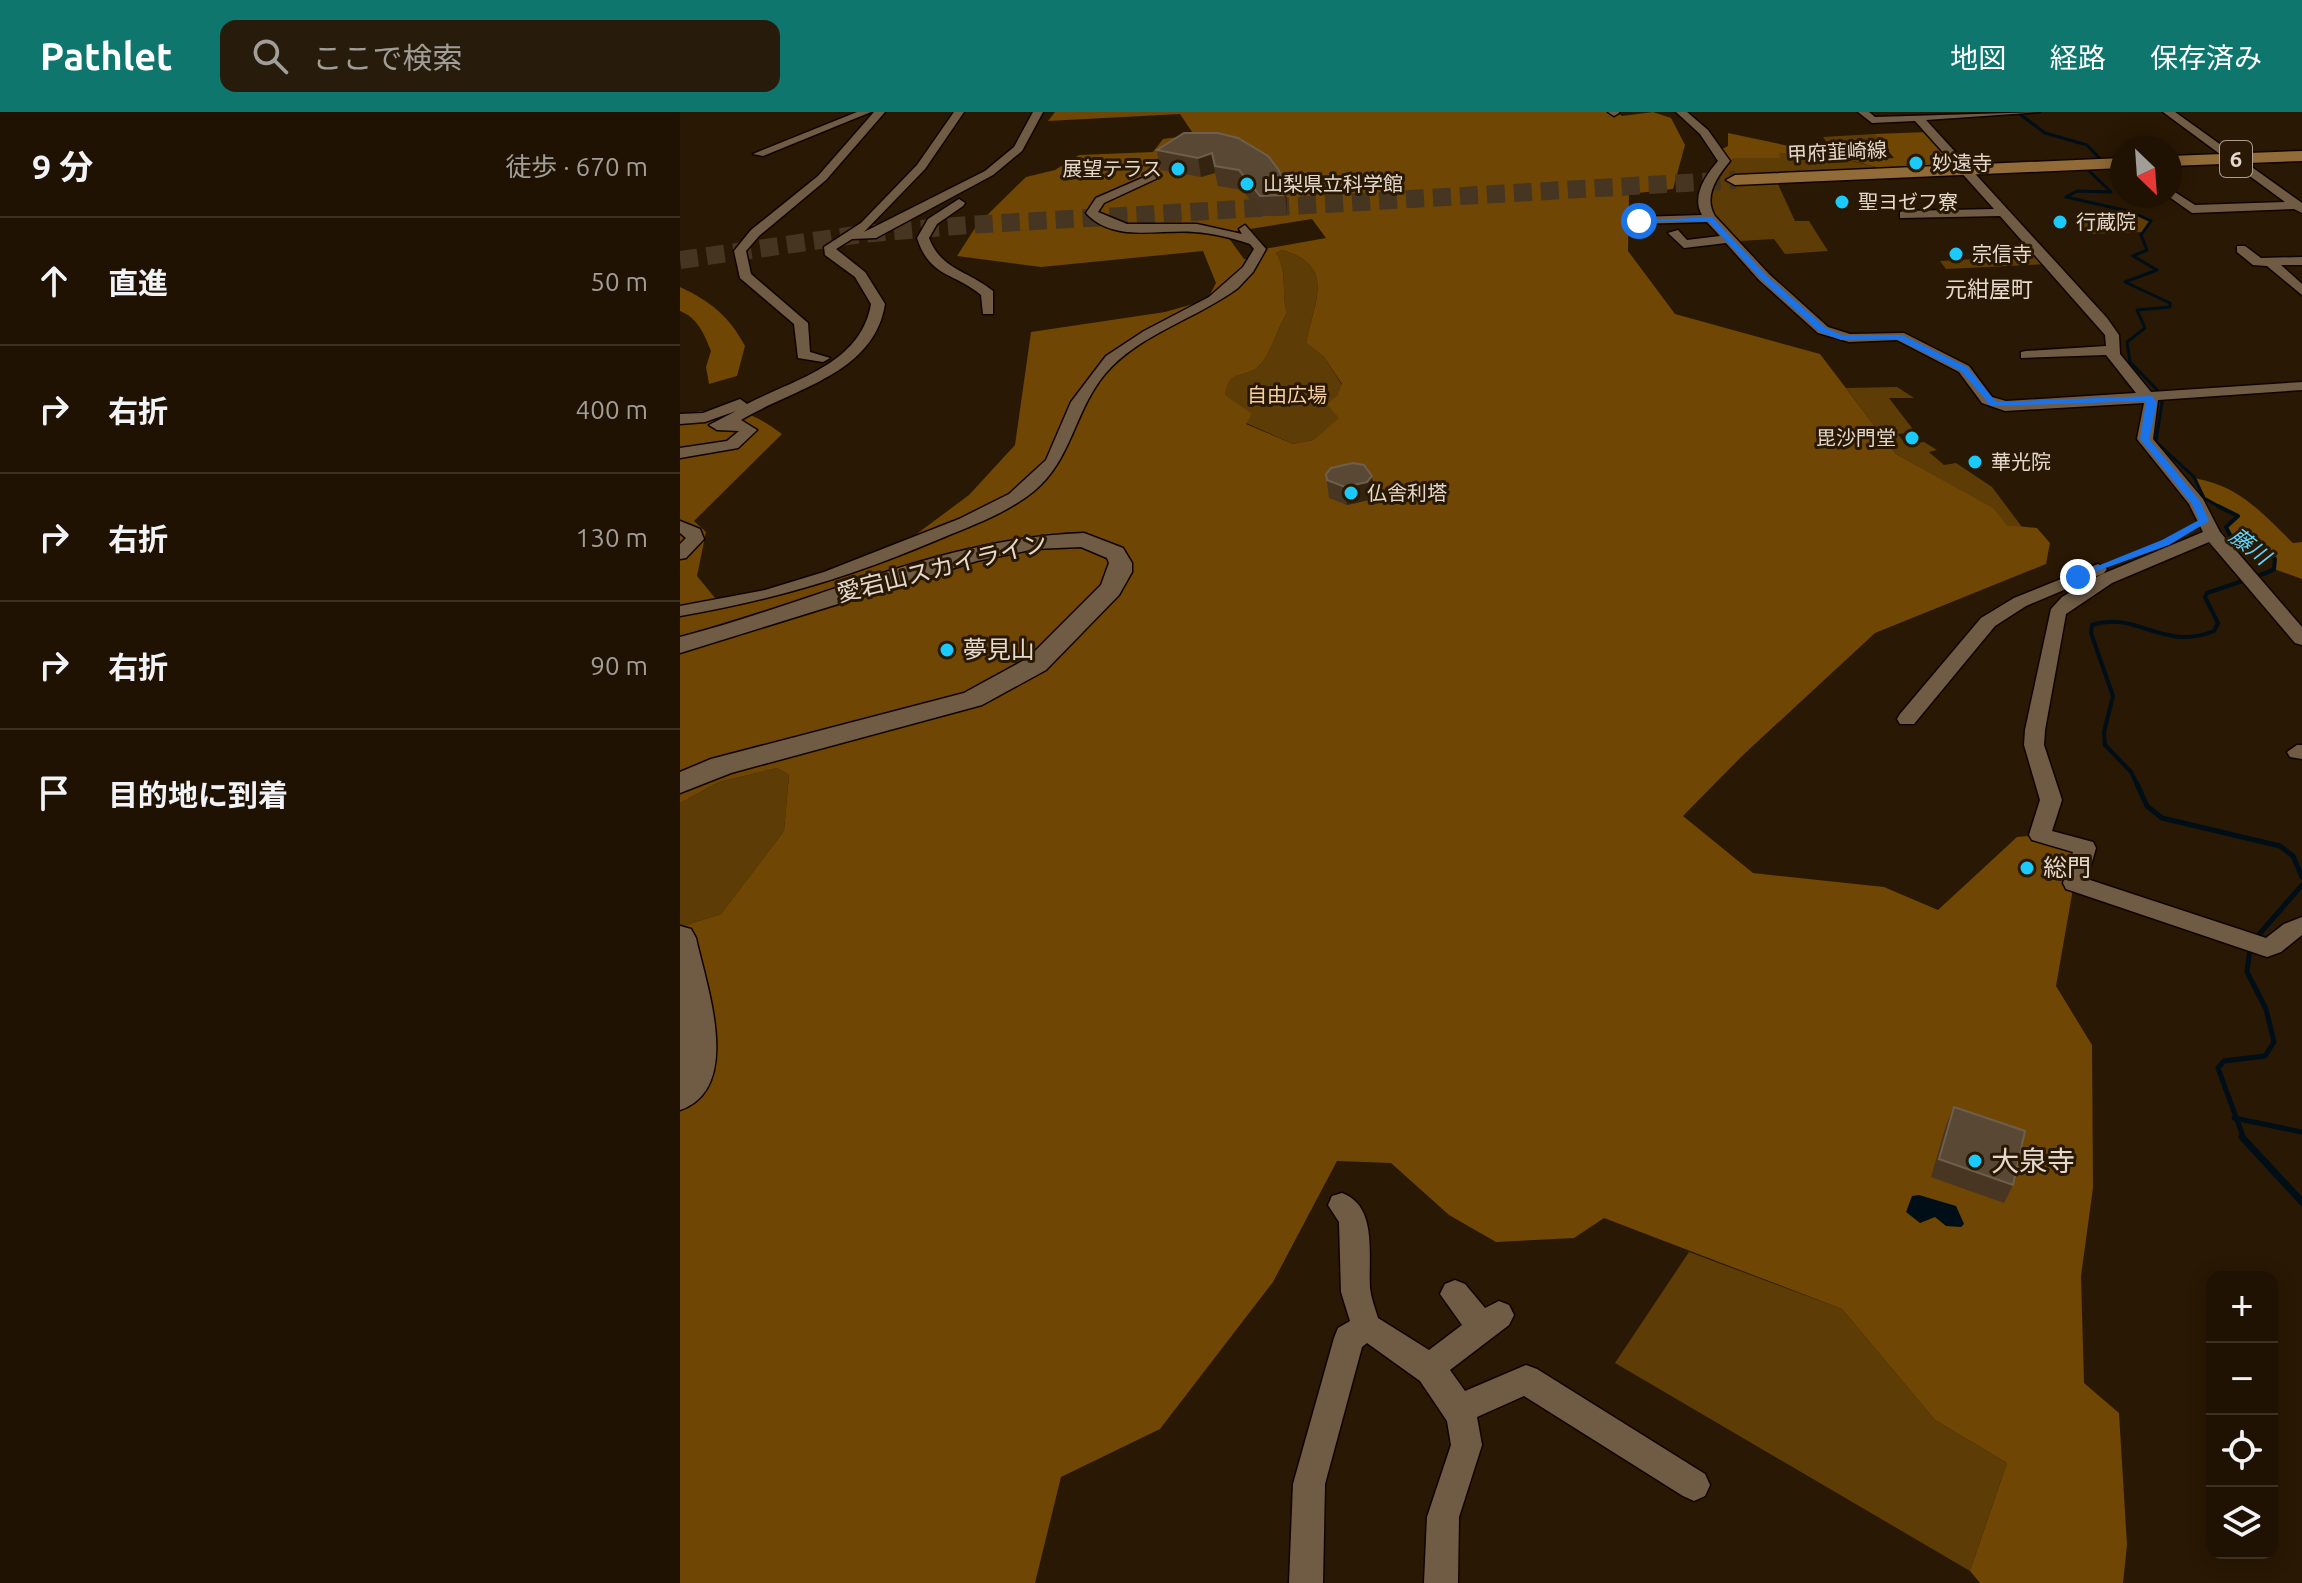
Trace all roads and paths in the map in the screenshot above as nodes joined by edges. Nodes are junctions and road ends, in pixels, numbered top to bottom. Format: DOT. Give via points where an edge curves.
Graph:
graph roads {
  1 [pos="866,112"];
  2 [pos="880,112"];
  3 [pos="959,112"];
  4 [pos="1038,112"];
  5 [pos="1681,112"];
  6 [pos="1863,112"];
  7 [pos="2035,112"];
  8 [pos="2168,112"];
  9 [pos="2020,113"];
  10 [pos="1917,117"];
  11 [pos="759,154"];
  12 [pos="2302,156"];
  13 [pos="1010,157"];
  14 [pos="2234,159"];
  15 [pos="2182,161"];
  16 [pos="2110,163"];
  17 [pos="1965,169"];
  18 [pos="1156,175"];
  19 [pos="1735,180"];
  20 [pos="2182,201"];
  21 [pos="2299,207"];
  22 [pos="2002,212"];
  23 [pos="1904,215"];
  24 [pos="1710,218"];
  25 [pos="1639,221"];
  26 [pos="1674,233"];
  27 [pos="847,236"];
  28 [pos="1728,239"];
  29 [pos="2241,249"];
  30 [pos="2302,261"];
  31 [pos="2270,262"];
  32 [pos="2302,291"];
  33 [pos="988,311"];
  34 [pos="875,322"];
  35 [pos="2113,350"];
  36 [pos="2026,355"];
  37 [pos="823,358"];
  38 [pos="2302,386"];
  39 [pos="2152,398"];
  40 [pos="680,419"];
  41 [pos="723,425"];
  42 [pos="680,426"];
  43 [pos="680,453"];
  44 [pos="680,526"];
  45 [pos="2208,528"];
  46 [pos="680,554"];
  47 [pos="680,611"];
  48 [pos="2302,639"];
  49 [pos="680,645"];
  50 [pos="1907,719"];
  51 [pos="680,783"];
  52 [pos="2302,926"];
  53 [pos="680,938"];
  54 [pos="680,1095"];
  55 [pos="1342,1205"];
  56 [pos="1455,1294"];
  57 [pos="1366,1327"];
  58 [pos="1429,1368"];
  59 [pos="1457,1410"];
  60 [pos="1694,1485"];
  61 [pos="1306,1583"];
  62 [pos="1441,1583"];
  1 -- 11 [label="street"];
  2 -- 37 [label="street" via="822,178 740,251 745,275 801,323 803,355"];
  3 -- 27 [label="street" via="921,167 865,226"];
  4 -- 13 [label="street"];
  5 -- 24 [label="street" via="1704,132 1724,161 1708,180 1704,208"];
  6 -- 10 [label="street" via="1872,120"];
  7 -- 9 [label="street"];
  8 -- 14 [label="street"];
  9 -- 10 [label="street"];
  10 -- 17 [label="street"];
  12 -- 14 [label="main road, 6"];
  13 -- 27 [label="street" via="981,179 872,235"];
  13 -- 33 [label="street" via="1012,162 1001,175 932,222 923,238 928,257 941,268 980,285 988,294"];
  14 -- 15 [label="main road, 6"];
  14 -- 21 [label="street"];
  16 -- 17 [label="main road, 甲府韮崎線"];
  17 -- 19 [label="main road, 甲府韮崎線"];
  17 -- 22 [label="street"];
  18 -- 47 [label="street" via="1100,201 1092,213 1119,226 1249,235 1260,249 1255,261 1218,296 1139,338 1104,367 1075,406 1066,442 1035,482 1006,503 821,579"];
  20 -- 21 [label="street" via="2192,209"];
  22 -- 23 [label="street"];
  22 -- 35 [label="street" via="2102,321 2112,335"];
  24 -- 25 [label="street"];
  24 -- 28 [label="street"];
  26 -- 28 [label="street" via="1684,244"];
  27 -- 34 [label="street" via="829,252 860,275 878,304"];
  28 -- 39 [label="street" via="1823,330 1841,337 1899,336 1964,369 1994,404"];
  29 -- 31 [label="street" via="2258,262"];
  30 -- 31 [label="street"];
  31 -- 32 [label="street"];
  34 -- 37 [label="street" via="857,327"];
  34 -- 41 [label="street" via="859,349 804,385"];
  35 -- 36 [label="street"];
  35 -- 39 [label="street"];
  37 -- 40 [label="street" via="796,382 705,417"];
  38 -- 39 [label="street"];
  39 -- 45 [label="street" via="2145,439 2197,503"];
  41 -- 42 [label="street"];
  41 -- 43 [label="street" via="749,430 732,445"];
  44 -- 46 [label="street" via="695,539"];
  45 -- 48 [label="street"];
  45 -- 50 [label="street" via="2003,611"];
  45 -- 52 [label="street" via="2086,589 2057,613 2035,730 2034,745 2051,800 2040,835 2085,848 2074,883 2267,948"];
  49 -- 51 [label="main road, 愛宕山スカイライン" via="889,577 1026,544 1060,539 1099,543 1118,556 1121,566 1110,590 1037,664 994,690 940,710 721,766"];
  53 -- 54 [label="main road" via="699,1031 699,1069"];
  55 -- 57 [label="street" via="1353,1218 1356,1292"];
  56 -- 58 [label="street" via="1490,1321"];
  57 -- 58 [label="street"];
  57 -- 61 [label="street" via="1349,1338 1309,1484"];
  58 -- 59 [label="street"];
  59 -- 60 [label="street" via="1526,1380"];
  59 -- 62 [label="street" via="1467,1439 1447,1499"];
}
